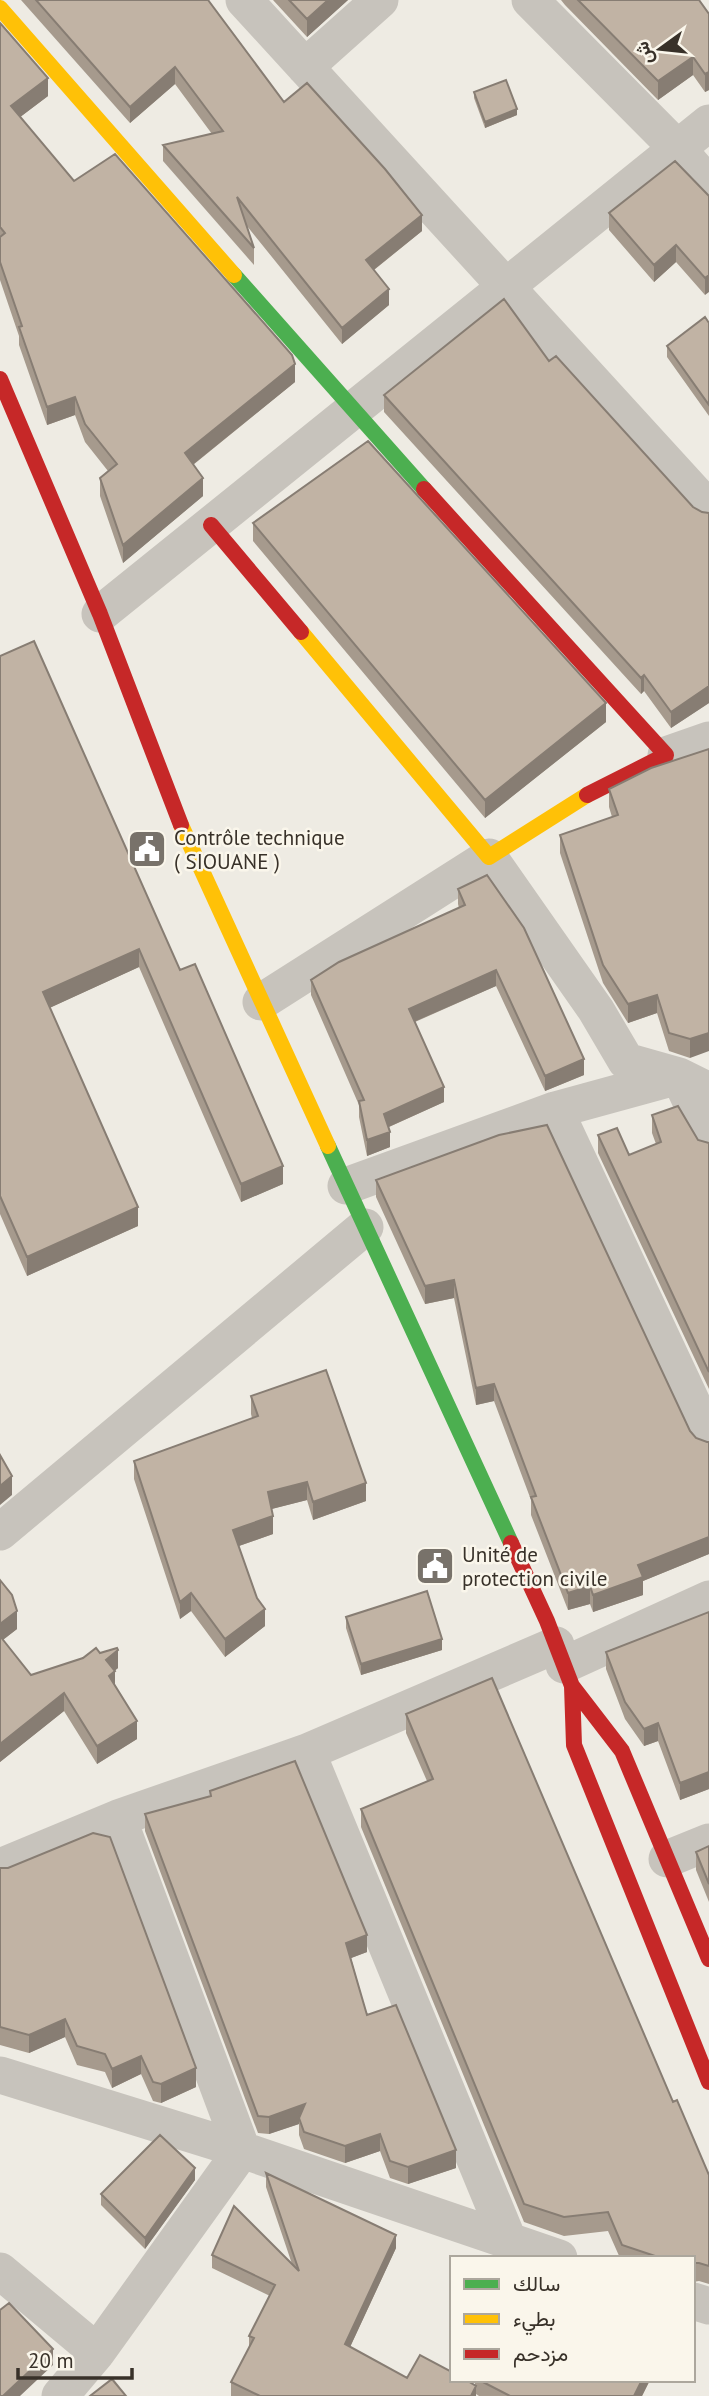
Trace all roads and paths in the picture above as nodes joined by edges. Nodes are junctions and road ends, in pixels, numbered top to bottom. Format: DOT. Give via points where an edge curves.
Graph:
graph roads {
  1 [pos="244,0"];
  2 [pos="380,0"];
  3 [pos="530,0"];
  4 [pos="0,8"];
  5 [pos="305,67"];
  6 [pos="709,123"];
  7 [pos="677,148"];
  8 [pos="709,185"];
  9 [pos="505,288"];
  10 [pos="0,379"];
  11 [pos="353,411"];
  12 [pos="709,509"];
  13 [pos="211,525"];
  14 [pos="100,614"];
  15 [pos="709,740"];
  16 [pos="666,755"];
  17 [pos="489,857"];
  18 [pos="261,1002"];
  19 [pos="694,1083"];
  20 [pos="555,1110"];
  21 [pos="709,1140"];
  22 [pos="346,1186"];
  23 [pos="365,1227"];
  24 [pos="709,1439"];
  25 [pos="0,1532"];
  26 [pos="709,1599"];
  27 [pos="564,1665"];
  28 [pos="307,1752"];
  29 [pos="118,1818"];
  30 [pos="709,1842"];
  31 [pos="667,1859"];
  32 [pos="0,1867"];
  33 [pos="709,1959"];
  34 [pos="0,2075"];
  35 [pos="709,2082"];
  36 [pos="242,2150"];
  37 [pos="509,2242"];
  38 [pos="553,2256"];
  39 [pos="0,2271"];
  40 [pos="97,2352"];
  41 [pos="60,2396"];
  1 -- 5 [label="street"];
  2 -- 5 [label="street"];
  3 -- 7 [label="street"];
  4 -- 11 [label="main road"];
  5 -- 9 [label="street"];
  6 -- 7 [label="street"];
  7 -- 8 [label="street"];
  7 -- 9 [label="street"];
  9 -- 11 [label="street"];
  9 -- 12 [label="street"];
  10 -- 14 [label="main road"];
  11 -- 13 [label="street"];
  11 -- 16 [label="main road"];
  13 -- 14 [label="street"];
  13 -- 17 [label="main road"];
  14 -- 18 [label="main road" via="187,840"];
  15 -- 16 [label="street"];
  16 -- 17 [label="main road" via="593,791"];
  17 -- 18 [label="street"];
  17 -- 19 [label="street" via="596,1010 626,1061"];
  18 -- 22 [label="main road"];
  19 -- 20 [label="street"];
  19 -- 21 [label="street"];
  20 -- 22 [label="street"];
  20 -- 24 [label="street"];
  22 -- 23 [label="main road"];
  23 -- 25 [label="street"];
  23 -- 27 [label="main road"];
  26 -- 27 [label="street"];
  27 -- 28 [label="street"];
  27 -- 31 [label="main road" via="622,1751"];
  27 -- 35 [label="main road" via="574,1745"];
  28 -- 29 [label="street"];
  28 -- 37 [label="street"];
  29 -- 32 [label="street"];
  29 -- 36 [label="street"];
  30 -- 31 [label="street"];
  31 -- 33 [label="main road"];
  34 -- 36 [label="street"];
  36 -- 37 [label="street"];
  36 -- 40 [label="street"];
  37 -- 38 [label="street"];
  39 -- 40 [label="street"];
  40 -- 41 [label="street"];
}
